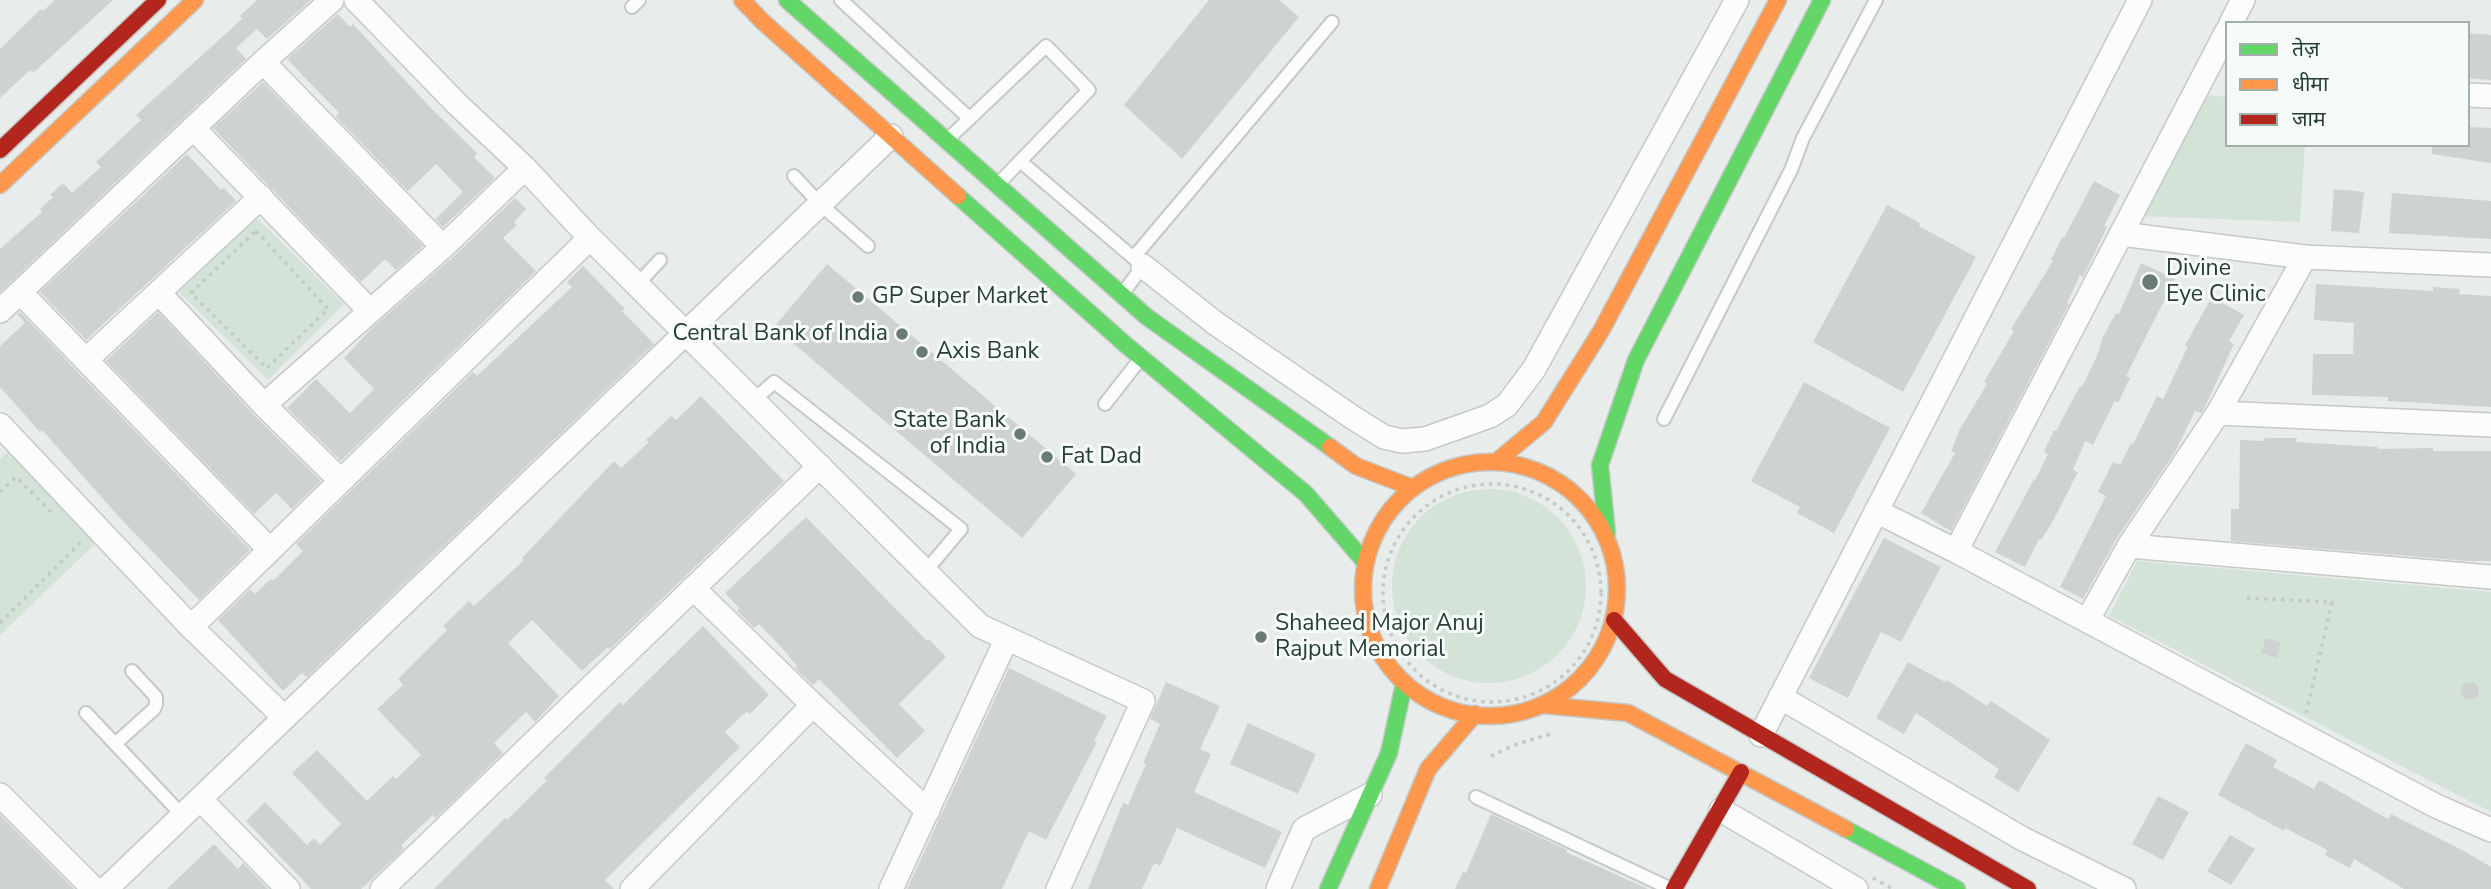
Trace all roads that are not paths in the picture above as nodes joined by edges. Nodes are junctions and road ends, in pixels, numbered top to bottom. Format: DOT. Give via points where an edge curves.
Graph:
graph roads {
  1 [pos="158,0"];
  2 [pos="195,0"];
  3 [pos="332,0"];
  4 [pos="356,0"];
  5 [pos="742,0"];
  6 [pos="787,0"];
  7 [pos="841,0"];
  8 [pos="1737,0"];
  9 [pos="1778,0"];
  10 [pos="1822,0"];
  11 [pos="1876,0"];
  12 [pos="2140,0"];
  13 [pos="2243,0"];
  14 [pos="2232,21"];
  15 [pos="1332,22"];
  16 [pos="2225,35"];
  17 [pos="263,62"];
  18 [pos="2203,78"];
  19 [pos="2225,79"];
  20 [pos="2470,94"];
  21 [pos="2491,96"];
  22 [pos="969,118"];
  23 [pos="193,128"];
  24 [pos="891,136"];
  25 [pos="946,141"];
  26 [pos="0,150"];
  27 [pos="1020,161"];
  28 [pos="525,167"];
  29 [pos="794,176"];
  30 [pos="0,185"];
  31 [pos="996,185"];
  32 [pos="261,197"];
  33 [pos="820,204"];
  34 [pos="2121,234"];
  35 [pos="590,238"];
  36 [pos="868,246"];
  37 [pos="443,247"];
  38 [pos="2305,257"];
  39 [pos="660,260"];
  40 [pos="1139,261"];
  41 [pos="2491,265"];
  42 [pos="637,285"];
  43 [pos="20,292"];
  44 [pos="159,293"];
  45 [pos="1122,295"];
  46 [pos="0,311"];
  47 [pos="370,311"];
  48 [pos="686,332"];
  49 [pos="1141,358"];
  50 [pos="88,359"];
  51 [pos="754,400"];
  52 [pos="1105,404"];
  53 [pos="264,405"];
  54 [pos="2218,413"];
  55 [pos="1664,419"];
  56 [pos="2491,425"];
  57 [pos="4,439"];
  58 [pos="1496,462"];
  59 [pos="820,466"];
  60 [pos="340,480"];
  61 [pos="1413,488"];
  62 [pos="1876,511"];
  63 [pos="1608,539"];
  64 [pos="2129,546"];
  65 [pos="269,549"];
  66 [pos="1956,551"];
  67 [pos="1365,562"];
  68 [pos="925,572"];
  69 [pos="2491,577"];
  70 [pos="694,588"];
  71 [pos="1614,620"];
  72 [pos="2087,621"];
  73 [pos="191,627"];
  74 [pos="1006,640"];
  75 [pos="132,671"];
  76 [pos="1404,684"];
  77 [pos="1780,697"];
  78 [pos="813,705"];
  79 [pos="1544,705"];
  80 [pos="86,713"];
  81 [pos="1475,714"];
  82 [pos="284,718"];
  83 [pos="1760,735"];
  84 [pos="115,744"];
  85 [pos="1741,772"];
  86 [pos="0,795"];
  87 [pos="1370,795"];
  88 [pos="1476,797"];
  89 [pos="200,799"];
  90 [pos="1721,810"];
  91 [pos="928,811"];
  92 [pos="183,815"];
  93 [pos="2491,830"];
  94 [pos="93,889"];
  95 [pos="106,889"];
  96 [pos="288,889"];
  97 [pos="382,889"];
  98 [pos="632,889"];
  99 [pos="891,889"];
  100 [pos="1058,889"];
  101 [pos="1278,889"];
  102 [pos="1328,889"];
  103 [pos="1379,889"];
  104 [pos="1672,889"];
  105 [pos="1856,889"];
  106 [pos="1957,889"];
  107 [pos="2028,889"];
  108 [pos="2124,889"];
  1 -- 26 [label="street"];
  2 -- 30 [label="street"];
  3 -- 17 [label="street"];
  4 -- 28 [label="street"];
  5 -- 24 [label="street"];
  6 -- 25 [label="street"];
  7 -- 22 [label="lane"];
  8 -- 40 [label="street" via="1534,369 1507,405 1490,416 1425,439 1384,437 1215,323"];
  9 -- 58 [label="street" via="1601,331 1544,422"];
  10 -- 63 [label="street" via="1636,360 1600,465"];
  11 -- 55 [label="lane"];
  12 -- 62 [label="street"];
  13 -- 14 [label="street"];
  15 -- 40 [label="lane"];
  16 -- 18 [label="street"];
  17 -- 23 [label="street"];
  17 -- 37 [label="street"];
  18 -- 19 [label="street"];
  18 -- 34 [label="street"];
  20 -- 21 [label="street"];
  22 -- 25 [label="lane"];
  22 -- 27 [label="lane" via="1046,46 1089,90"];
  23 -- 32 [label="street"];
  23 -- 43 [label="street"];
  24 -- 33 [label="street"];
  24 -- 49 [label="street"];
  25 -- 31 [label="street"];
  27 -- 31 [label="lane"];
  27 -- 40 [label="lane"];
  28 -- 35 [label="street"];
  28 -- 37 [label="street"];
  29 -- 33 [label="lane"];
  31 -- 45 [label="street"];
  32 -- 44 [label="street"];
  32 -- 47 [label="street"];
  33 -- 36 [label="lane"];
  33 -- 48 [label="street"];
  34 -- 38 [label="street"];
  34 -- 66 [label="street"];
  35 -- 42 [label="street"];
  35 -- 60 [label="street"];
  37 -- 47 [label="street"];
  38 -- 41 [label="street"];
  38 -- 54 [label="street"];
  39 -- 42 [label="lane"];
  40 -- 45 [label="lane"];
  42 -- 48 [label="street"];
  43 -- 46 [label="street"];
  43 -- 50 [label="street"];
  44 -- 50 [label="street"];
  44 -- 53 [label="street"];
  45 -- 61 [label="street" via="1356,466"];
  47 -- 53 [label="street"];
  48 -- 51 [label="street"];
  48 -- 82 [label="street"];
  49 -- 52 [label="lane"];
  49 -- 67 [label="street" via="1306,494"];
  50 -- 65 [label="street"];
  51 -- 59 [label="street"];
  51 -- 68 [label="lane" via="774,382 961,529"];
  53 -- 60 [label="street"];
  54 -- 56 [label="street"];
  54 -- 64 [label="street"];
  57 -- 73 [label="street"];
  58 -- 61 [label="street" via="1456,467"];
  58 -- 63 [label="street" via="1543,473 1583,502"];
  59 -- 68 [label="street"];
  59 -- 70 [label="street"];
  60 -- 65 [label="street"];
  61 -- 67 [label="street" via="1382,522"];
  62 -- 66 [label="street"];
  62 -- 77 [label="street"];
  63 -- 71 [label="street" via="1618,587"];
  64 -- 69 [label="street"];
  64 -- 72 [label="street"];
  65 -- 73 [label="street"];
  66 -- 72 [label="street"];
  67 -- 76 [label="street" via="1362,595 1367,625 1377,650"];
  68 -- 74 [label="street" via="980,626"];
  70 -- 78 [label="street"];
  70 -- 97 [label="street"];
  71 -- 79 [label="street" via="1598,657 1579,681"];
  71 -- 83 [label="street" via="1665,679"];
  72 -- 93 [label="street" via="2436,806"];
  73 -- 82 [label="street"];
  74 -- 91 [label="street"];
  74 -- 100 [label="street" via="1143,701"];
  75 -- 84 [label="lane" via="156,697 156,704"];
  76 -- 81 [label="street" via="1450,711"];
  76 -- 87 [label="street" via="1389,753"];
  77 -- 83 [label="street"];
  77 -- 108 [label="street" via="2023,839"];
  78 -- 91 [label="street"];
  78 -- 98 [label="street"];
  79 -- 81 [label="street" via="1498,717"];
  79 -- 85 [label="street" via="1628,713"];
  80 -- 84 [label="lane"];
  81 -- 103 [label="street" via="1428,769"];
  82 -- 89 [label="street"];
  83 -- 107 [label="street"];
  84 -- 92 [label="lane"];
  85 -- 90 [label="street"];
  85 -- 106 [label="street"];
  86 -- 94 [label="street"];
  87 -- 101 [label="street" via="1304,829"];
  87 -- 102 [label="street"];
  88 -- 104 [label="lane"];
  89 -- 92 [label="street"];
  89 -- 96 [label="street"];
  90 -- 104 [label="street"];
  90 -- 105 [label="street"];
  91 -- 99 [label="street"];
  92 -- 95 [label="street"];
}
